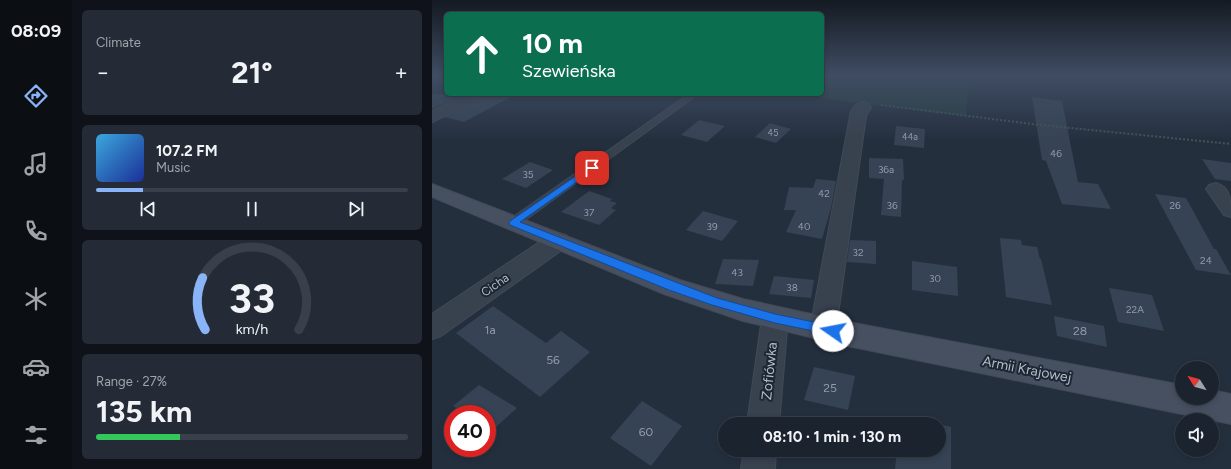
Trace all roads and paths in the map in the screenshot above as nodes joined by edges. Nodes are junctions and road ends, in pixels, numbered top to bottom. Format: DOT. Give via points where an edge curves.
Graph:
graph roads {
  1 [pos="473,97"];
  2 [pos="690,97"];
  3 [pos="863,106"];
  4 [pos="432,116"];
  5 [pos="1231,144"];
  6 [pos="1216,189"];
  7 [pos="432,190"];
  8 [pos="1231,210"];
  9 [pos="513,223"];
  10 [pos="558,241"];
  11 [pos="775,318"];
  12 [pos="432,328"];
  13 [pos="823,329"];
  14 [pos="1231,409"];
  15 [pos="764,417"];
  16 [pos="759,457"];
  17 [pos="758,469"];
  1 -- 4 [label="street"];
  2 -- 9 [label="lane"];
  3 -- 5 [label="path" via="874,104 1031,124"];
  3 -- 13 [label="street" via="858,116"];
  6 -- 8 [label="street"];
  7 -- 9 [label="street, Armii Krajowej"];
  9 -- 10 [label="street, Armii Krajowej"];
  10 -- 11 [label="street, Armii Krajowej" via="694,295"];
  10 -- 12 [label="street, Cicha"];
  11 -- 13 [label="street, Armii Krajowej"];
  11 -- 15 [label="street, Zofiówka"];
  13 -- 14 [label="street, Armii Krajowej"];
  16 -- 17 [label="street"];
}
